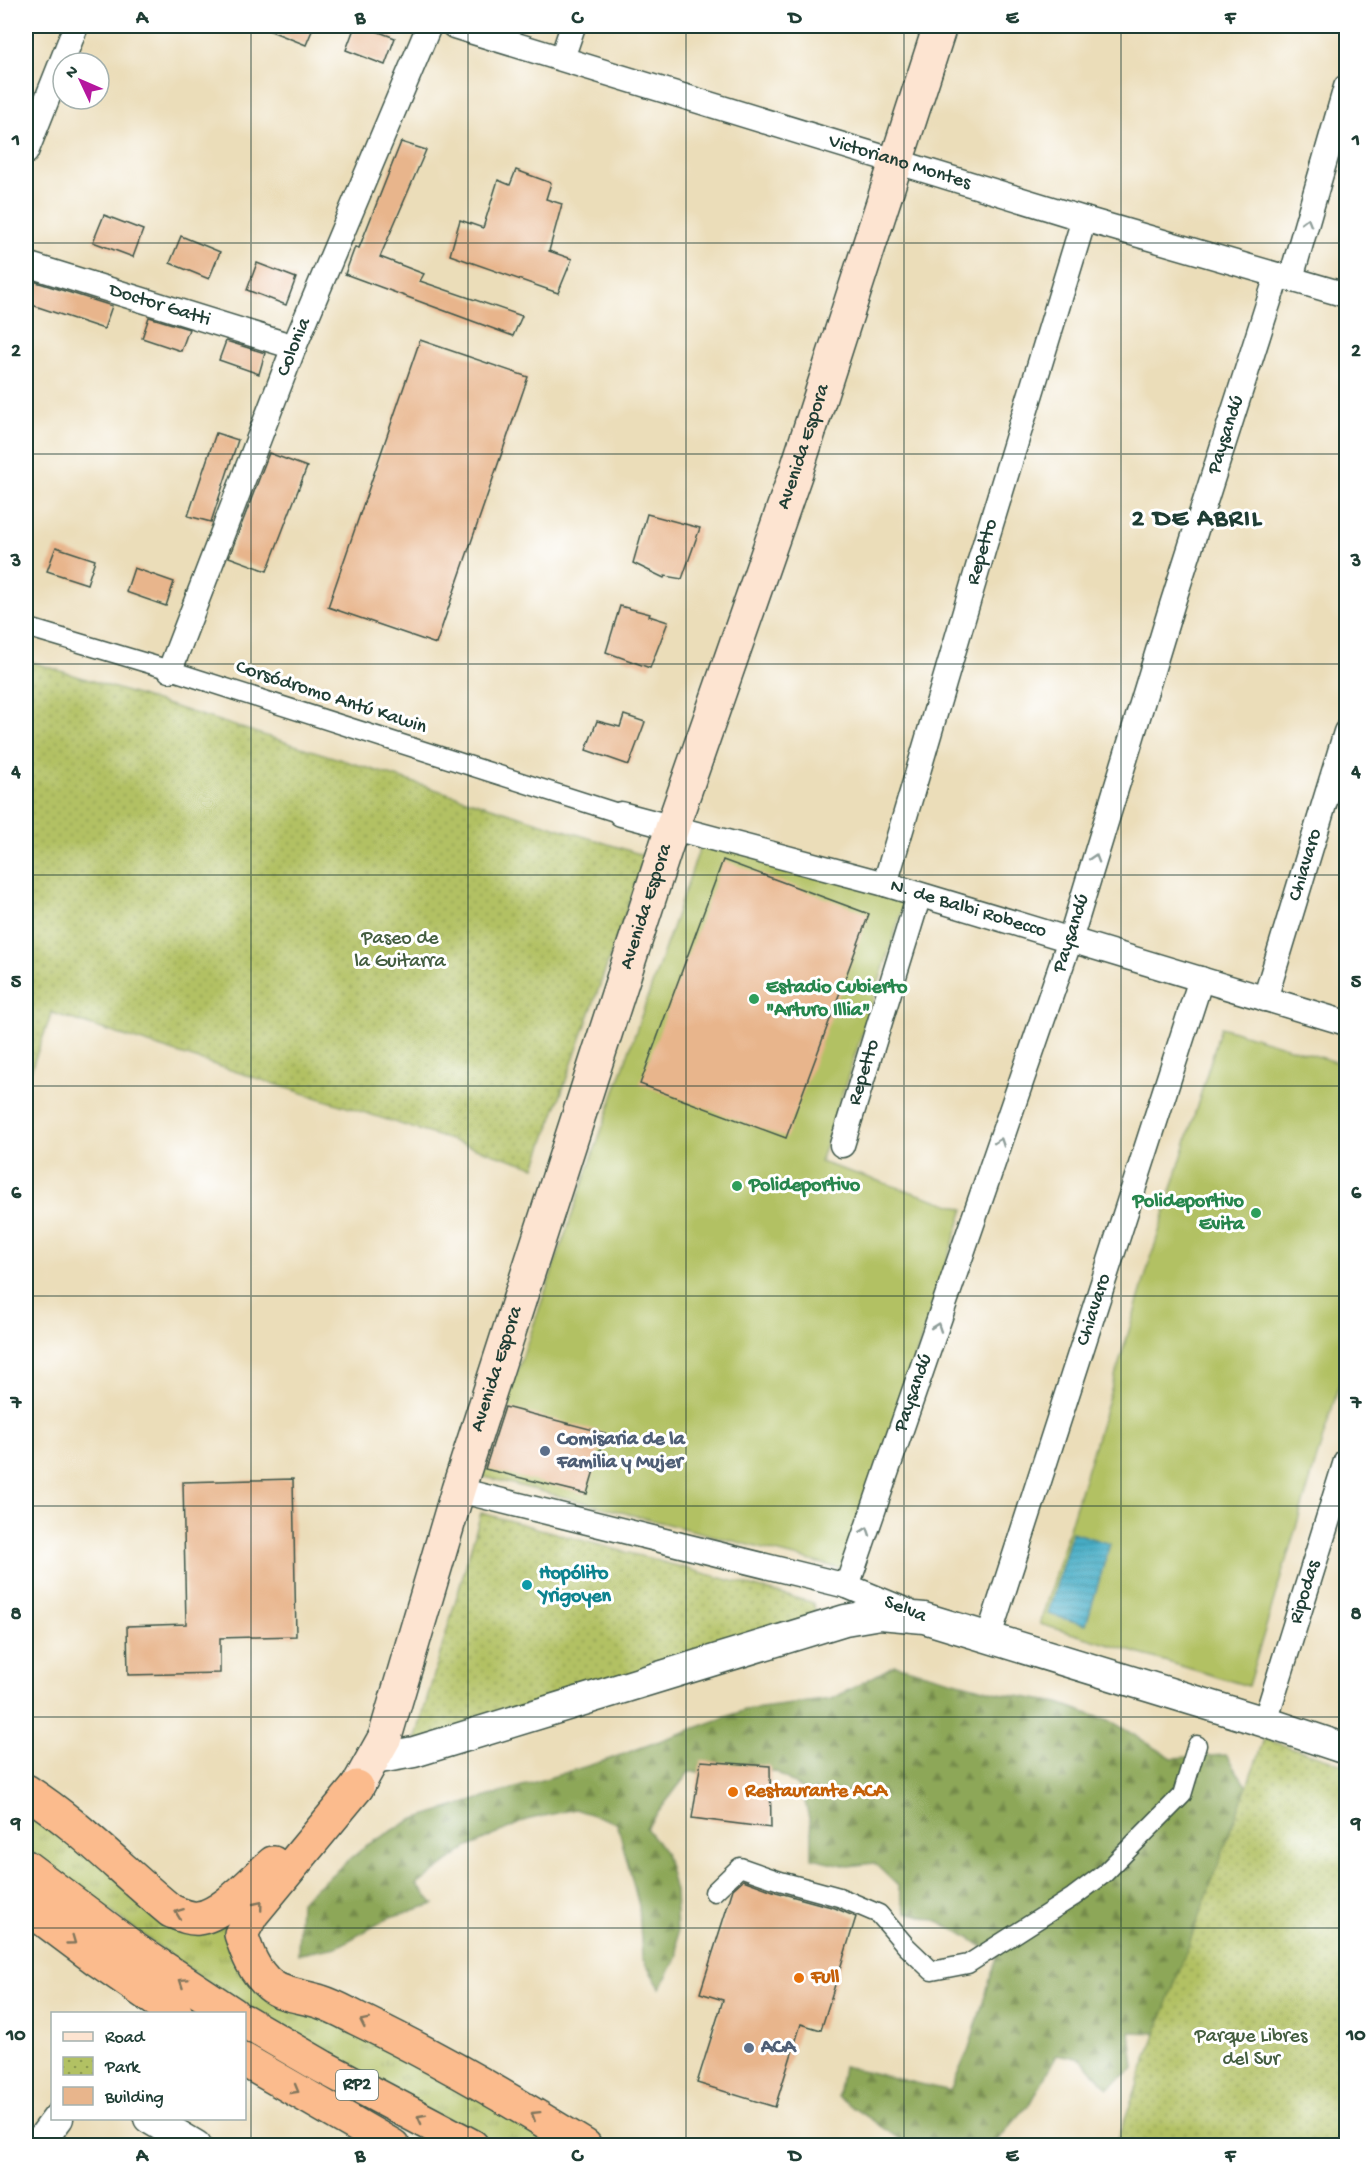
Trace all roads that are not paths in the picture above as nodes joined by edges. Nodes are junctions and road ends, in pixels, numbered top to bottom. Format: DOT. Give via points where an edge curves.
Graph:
graph roads {
  1 [pos="76,26"];
  2 [pos="429,26"];
  3 [pos="454,26"];
  4 [pos="573,26"];
  5 [pos="940,26"];
  6 [pos="562,58"];
  7 [pos="1347,87"];
  8 [pos="26,152"];
  9 [pos="896,162"];
  10 [pos="1084,219"];
  11 [pos="26,264"];
  12 [pos="1284,277"];
  13 [pos="1347,295"];
  14 [pos="294,346"];
  15 [pos="26,627"];
  16 [pos="170,670"];
  17 [pos="1347,732"];
  18 [pos="621,814"];
  19 [pos="672,828"];
  20 [pos="885,884"];
  21 [pos="919,895"];
  22 [pos="1070,940"];
  23 [pos="1201,979"];
  24 [pos="1264,999"];
  25 [pos="1347,1023"];
  26 [pos="842,1145"];
  27 [pos="1347,1461"];
  28 [pos="458,1490"];
  29 [pos="1341,1495"];
  30 [pos="847,1586"];
  31 [pos="924,1618"];
  32 [pos="988,1639"];
  33 [pos="1265,1722"];
  34 [pos="1197,1745"];
  35 [pos="1347,1749"];
  36 [pos="374,1759"];
  37 [pos="357,1787"];
  38 [pos="26,1791"];
  39 [pos="26,1867"];
  40 [pos="714,1892"];
  41 [pos="26,1906"];
  42 [pos="175,2012"];
  43 [pos="231,2012"];
  44 [pos="246,2022"];
  45 [pos="246,2061"];
  46 [pos="56,2120"];
  47 [pos="152,2120"];
  48 [pos="37,2145"];
  49 [pos="196,2145"];
  50 [pos="393,2145"];
  51 [pos="472,2145"];
  52 [pos="585,2145"];
  1 -- 8 [label="street"];
  2 -- 14 [label="street, Colonia"];
  3 -- 6 [label="street, Victoriano Montes"];
  4 -- 6 [label="street"];
  5 -- 9 [label="main road, Avenida Espora"];
  6 -- 9 [label="street, Victoriano Montes"];
  12 -- 7 [label="street, Paysandú, one-way"];
  9 -- 10 [label="street, Victoriano Montes"];
  9 -- 19 [label="main road, Avenida Espora" via="796,472"];
  10 -- 12 [label="street, Victoriano Montes"];
  10 -- 20 [label="street, Repetto"];
  11 -- 14 [label="street, Doctor Gatti"];
  12 -- 13 [label="street, Victoriano Montes"];
  22 -- 12 [label="street, Paysandú, one-way" via="1172,605"];
  14 -- 16 [label="street, Colonia"];
  15 -- 16 [label="street, Corsódromo Antú Kawin"];
  16 -- 18 [label="street, Corsódromo Antú Kawin"];
  17 -- 24 [label="street, Chiavaro"];
  18 -- 19 [label="street, N. de Balbi Robecco"];
  19 -- 20 [label="street, N. de Balbi Robecco"];
  19 -- 28 [label="main road, Avenida Espora"];
  20 -- 21 [label="street, N. de Balbi Robecco"];
  21 -- 22 [label="street, N. de Balbi Robecco"];
  21 -- 26 [label="street, Repetto"];
  22 -- 23 [label="street, N. de Balbi Robecco"];
  30 -- 22 [label="street, Paysandú, one-way"];
  23 -- 24 [label="street, N. de Balbi Robecco"];
  23 -- 32 [label="street, Chiavaro"];
  24 -- 25 [label="street, N. de Balbi Robecco"];
  27 -- 29 [label="street, Ripodas"];
  28 -- 30 [label="street, Selva"];
  28 -- 36 [label="main road, Avenida Espora" via="385,1737"];
  29 -- 33 [label="street, Ripodas"];
  30 -- 31 [label="street, Selva"];
  31 -- 32 [label="street, Selva"];
  31 -- 36 [label="street" via="880,1614 845,1620 414,1752"];
  32 -- 33 [label="street, Selva"];
  33 -- 35 [label="street, Selva"];
  34 -- 40 [label="street" via="1182,1795 1105,1874 968,1964 932,1971 879,1914 740,1867"];
  36 -- 37 [label="main road, Avenida Espora"];
  37 -- 38 [label="highway, one-way" via="231,1900 199,1918 171,1911 78,1830"];
  52 -- 37 [label="highway, one-way" via="421,2049 322,2002 282,1992 258,1972 242,1934 252,1914"];
  43 -- 39 [label="highway, one-way" via="136,1950"];
  41 -- 42 [label="highway, one-way"];
  51 -- 44 [label="highway, RP2, one-way"];
  45 -- 50 [label="highway, RP2, one-way"];
  46 -- 48 [label="street"];
  47 -- 49 [label="street"];
}
